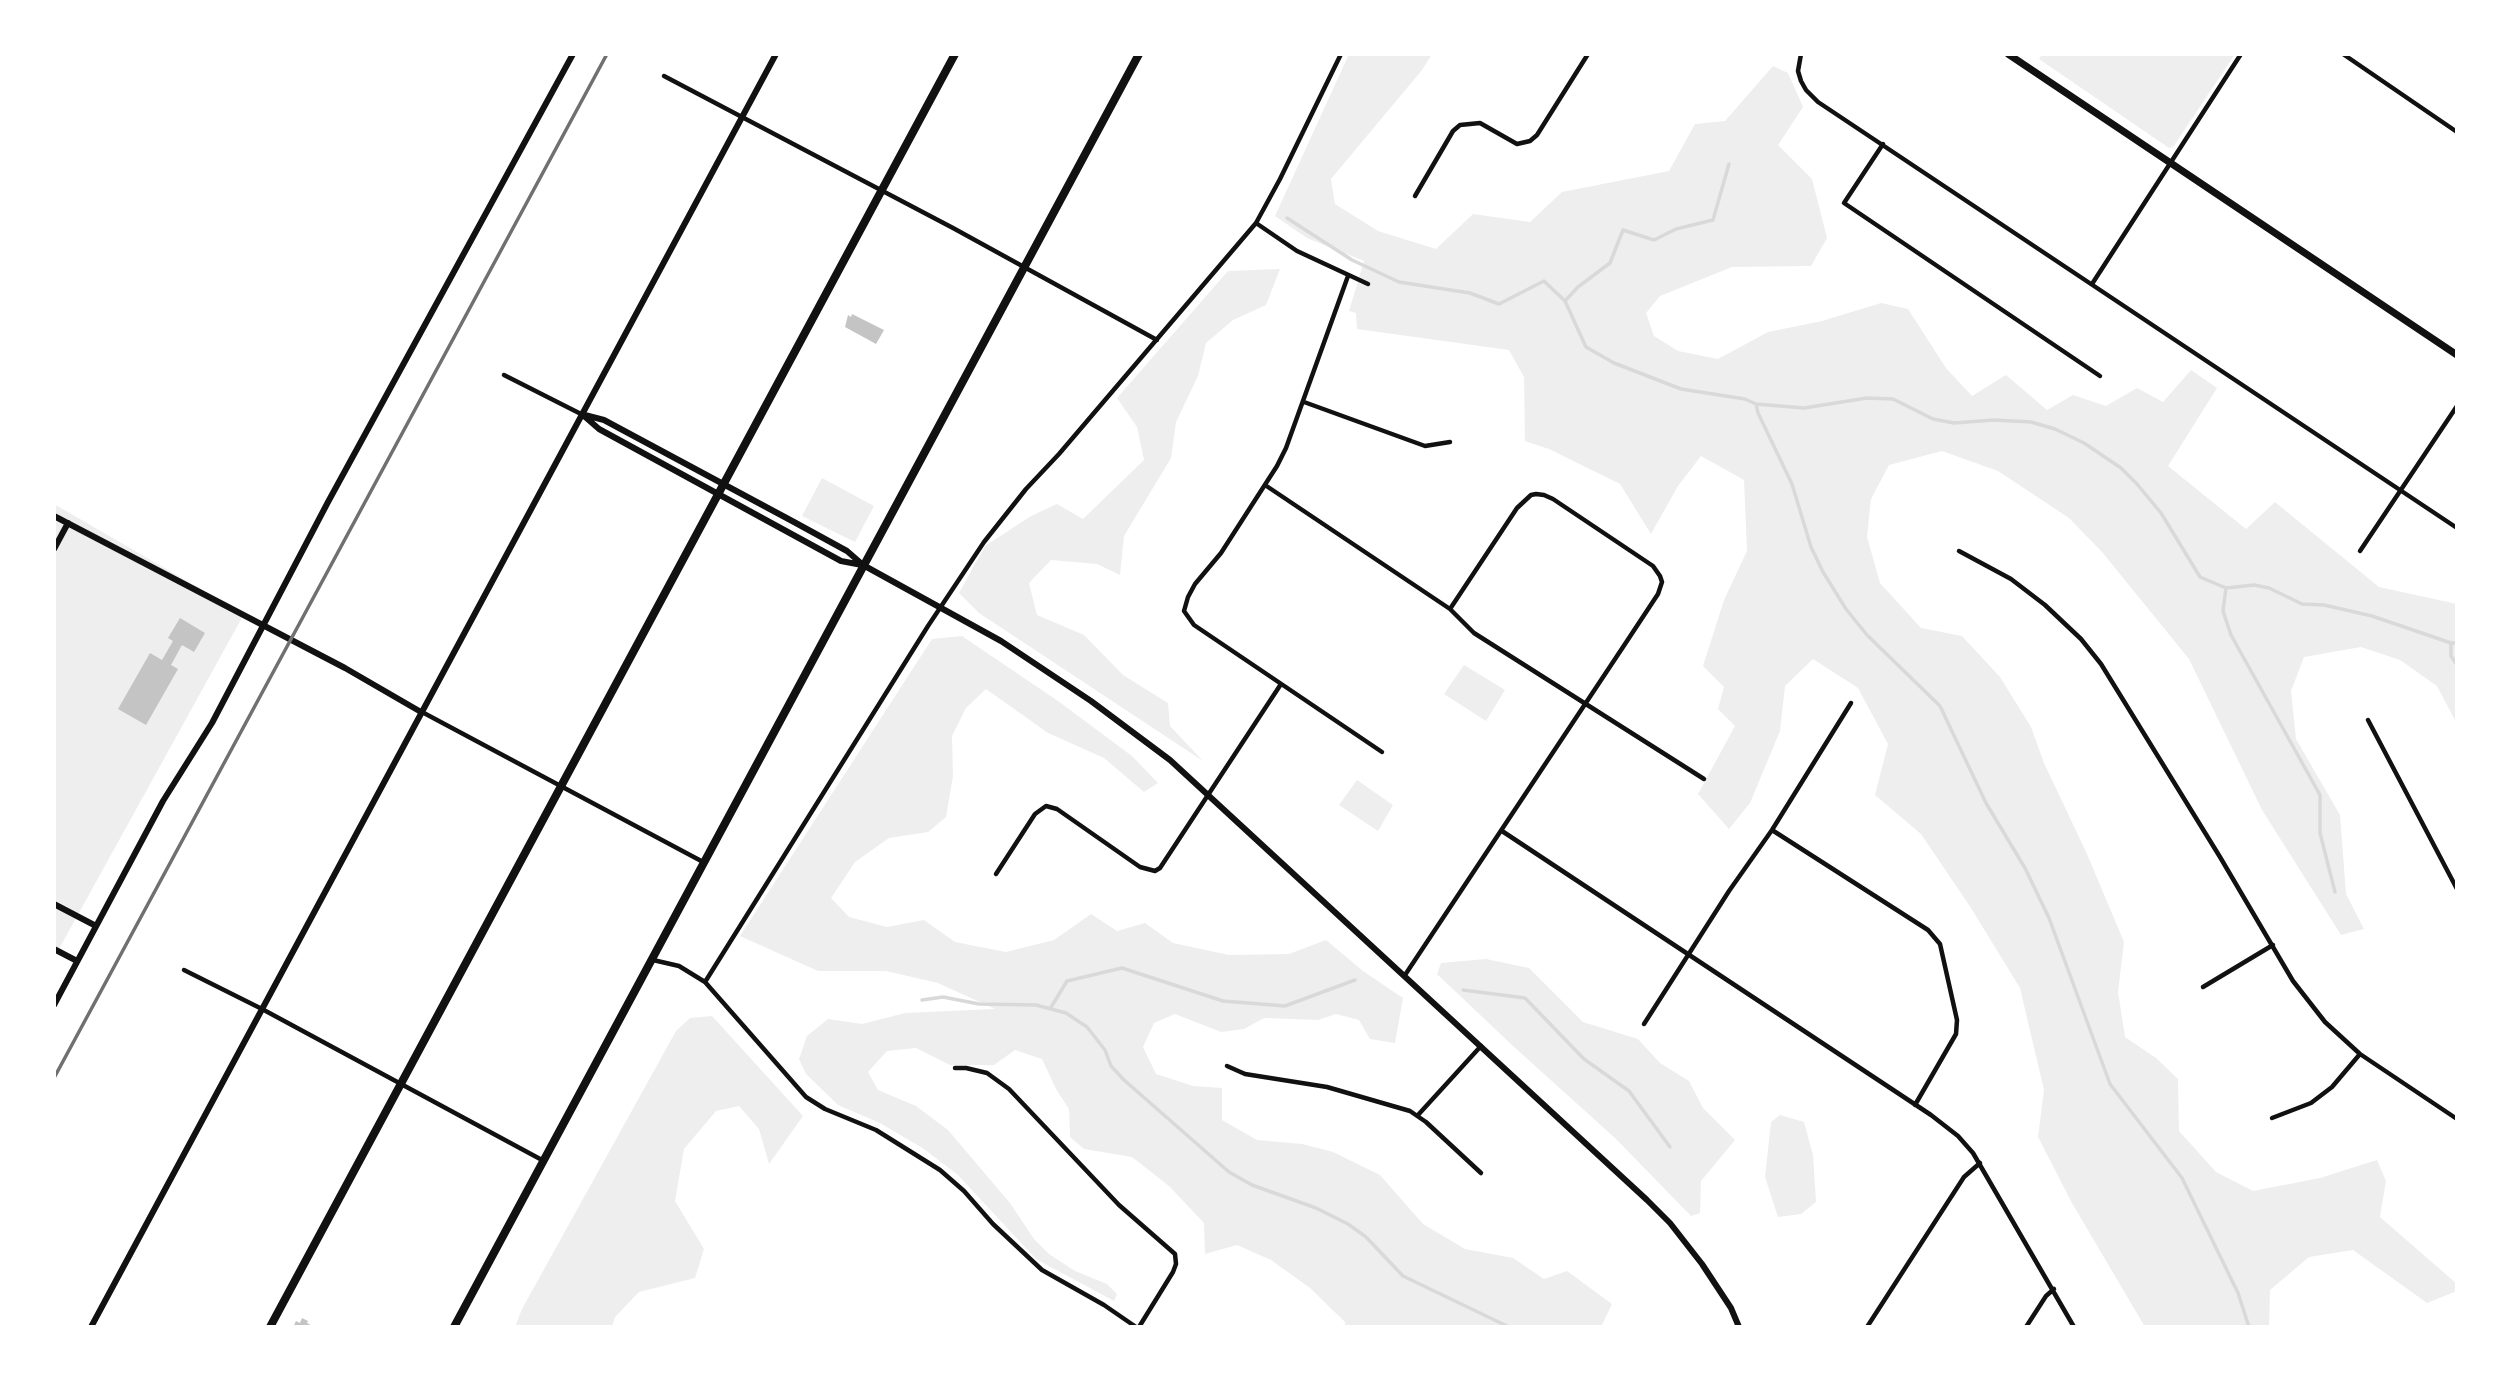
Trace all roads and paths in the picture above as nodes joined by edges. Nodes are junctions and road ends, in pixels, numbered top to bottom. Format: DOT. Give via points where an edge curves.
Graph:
graph roads {
  1 [pos="573,54"];
  2 [pos="776,54"];
  3 [pos="955,54"];
  4 [pos="1139,54"];
  5 [pos="1341,54"];
  6 [pos="1588,54"];
  7 [pos="1801,54"];
  8 [pos="2008,54"];
  9 [pos="2241,54"];
  10 [pos="2343,54"];
  11 [pos="664,76"];
  12 [pos="742,117"];
  13 [pos="2457,132"];
  14 [pos="1883,144"];
  15 [pos="2172,164"];
  16 [pos="882,190"];
  17 [pos="1415,196"];
  18 [pos="1256,223"];
  19 [pos="1025,267"];
  20 [pos="1348,276"];
  21 [pos="1368,284"];
  22 [pos="2092,284"];
  23 [pos="1157,340"];
  24 [pos="2457,355"];
  25 [pos="504,375"];
  26 [pos="2100,376"];
  27 [pos="1304,402"];
  28 [pos="2457,406"];
  29 [pos="581,414"];
  30 [pos="1450,442"];
  31 [pos="723,484"];
  32 [pos="1265,485"];
  33 [pos="2401,491"];
  34 [pos="718,493"];
  35 [pos="54,516"];
  36 [pos="68,523"];
  37 [pos="2457,528"];
  38 [pos="54,549"];
  39 [pos="1959,551"];
  40 [pos="2360,551"];
  41 [pos="863,565"];
  42 [pos="943,607"];
  43 [pos="1450,609"];
  44 [pos="264,626"];
  45 [pos="1281,684"];
  46 [pos="1851,704"];
  47 [pos="1585,705"];
  48 [pos="421,712"];
  49 [pos="2368,720"];
  50 [pos="1382,752"];
  51 [pos="1704,779"];
  52 [pos="561,786"];
  53 [pos="1209,795"];
  54 [pos="1772,830"];
  55 [pos="1502,831"];
  56 [pos="705,863"];
  57 [pos="996,874"];
  58 [pos="2457,889"];
  59 [pos="54,904"];
  60 [pos="96,926"];
  61 [pos="2273,945"];
  62 [pos="54,949"];
  63 [pos="1689,954"];
  64 [pos="652,960"];
  65 [pos="77,961"];
  66 [pos="184,970"];
  67 [pos="1405,975"];
  68 [pos="705,982"];
  69 [pos="2203,987"];
  70 [pos="54,1005"];
  71 [pos="261,1009"];
  72 [pos="1644,1024"];
  73 [pos="1481,1046"];
  74 [pos="2360,1054"];
  75 [pos="1227,1066"];
  76 [pos="955,1068"];
  77 [pos="401,1084"];
  78 [pos="1915,1105"];
  79 [pos="1418,1115"];
  80 [pos="2272,1118"];
  81 [pos="2457,1119"];
  82 [pos="542,1160"];
  83 [pos="1980,1163"];
  84 [pos="1481,1173"];
  85 [pos="2053,1289"];
  86 [pos="91,1327"];
  87 [pos="270,1327"];
  88 [pos="453,1327"];
  89 [pos="1138,1327"];
  90 [pos="1739,1327"];
  91 [pos="1867,1327"];
  92 [pos="2026,1327"];
  93 [pos="2074,1327"];
  1 -- 44 [label="street"];
  2 -- 12 [label="street"];
  3 -- 16 [label="main road"];
  4 -- 19 [label="main road"];
  5 -- 18 [label="street"];
  6 -- 17 [label="street" via="1530,141 1517,144 1480,123 1460,125"];
  7 -- 14 [label="street" via="1798,71 1811,95"];
  8 -- 15 [label="main road"];
  9 -- 15 [label="street"];
  10 -- 13 [label="street"];
  11 -- 12 [label="street"];
  12 -- 16 [label="street"];
  12 -- 29 [label="street"];
  14 -- 22 [label="street"];
  14 -- 26 [label="street" via="1844,203"];
  15 -- 22 [label="street"];
  15 -- 24 [label="main road"];
  16 -- 19 [label="street"];
  16 -- 31 [label="main road"];
  18 -- 20 [label="street" via="1297,251"];
  18 -- 23 [label="street"];
  19 -- 23 [label="street"];
  19 -- 41 [label="main road"];
  20 -- 21 [label="street"];
  20 -- 27 [label="street"];
  22 -- 33 [label="street"];
  23 -- 42 [label="street" via="1026,489"];
  25 -- 29 [label="street"];
  27 -- 30 [label="street" via="1425,446"];
  27 -- 32 [label="street"];
  28 -- 33 [label="street"];
  29 -- 31 [label="street" via="604,420"];
  29 -- 34 [label="street" via="599,429"];
  29 -- 48 [label="street"];
  31 -- 34 [label="main road"];
  31 -- 41 [label="street" via="847,551"];
  32 -- 43 [label="street"];
  32 -- 45 [label="street" via="1195,584 1184,611 1194,625"];
  33 -- 37 [label="street"];
  33 -- 40 [label="street"];
  34 -- 41 [label="street" via="842,561"];
  34 -- 52 [label="main road"];
  35 -- 36 [label="street"];
  36 -- 38 [label="street"];
  36 -- 44 [label="street"];
  39 -- 61 [label="street" via="2011,579 2045,605 2101,664"];
  41 -- 42 [label="street"];
  41 -- 56 [label="main road"];
  42 -- 53 [label="street" via="1091,701"];
  42 -- 68 [label="street"];
  43 -- 47 [label="street" via="1475,633"];
  43 -- 47 [label="street" via="1517,508 1531,495 1553,499 1653,566 1662,582 1658,594"];
  44 -- 48 [label="street"];
  44 -- 60 [label="street"];
  45 -- 50 [label="street"];
  45 -- 53 [label="street"];
  46 -- 54 [label="street"];
  47 -- 51 [label="street"];
  47 -- 55 [label="street"];
  48 -- 52 [label="street"];
  48 -- 71 [label="street"];
  49 -- 58 [label="street"];
  52 -- 56 [label="street"];
  52 -- 77 [label="main road"];
  53 -- 57 [label="street" via="1165,864 1155,871 1140,867 1046,806 1035,814"];
  53 -- 67 [label="street"];
  54 -- 63 [label="street"];
  54 -- 78 [label="street" via="1934,934 1940,944 1957,1028 1955,1039"];
  55 -- 63 [label="street"];
  55 -- 67 [label="street"];
  56 -- 64 [label="main road"];
  59 -- 60 [label="street"];
  60 -- 65 [label="street"];
  61 -- 69 [label="street"];
  61 -- 74 [label="street" via="2309,1004"];
  62 -- 65 [label="street"];
  63 -- 72 [label="street"];
  63 -- 78 [label="street"];
  64 -- 68 [label="street" via="679,966"];
  64 -- 82 [label="main road"];
  65 -- 70 [label="street"];
  66 -- 71 [label="street"];
  67 -- 73 [label="street"];
  68 -- 89 [label="street" via="806,1097 876,1130 940,1170 1042,1270"];
  71 -- 77 [label="street"];
  71 -- 86 [label="street"];
  73 -- 79 [label="street"];
  73 -- 90 [label="street" via="1670,1223 1717,1285"];
  74 -- 80 [label="street" via="2332,1087 2311,1103"];
  74 -- 81 [label="street"];
  75 -- 79 [label="street" via="1245,1074 1336,1089"];
  76 -- 89 [label="street" via="987,1073 1009,1089 1119,1205 1175,1254 1173,1272"];
  77 -- 82 [label="street"];
  77 -- 87 [label="main road"];
  78 -- 83 [label="street" via="1958,1136"];
  79 -- 84 [label="street"];
  82 -- 88 [label="main road"];
  83 -- 85 [label="street"];
  83 -- 91 [label="street" via="1964,1177"];
  85 -- 92 [label="street"];
  85 -- 93 [label="street"];
}
